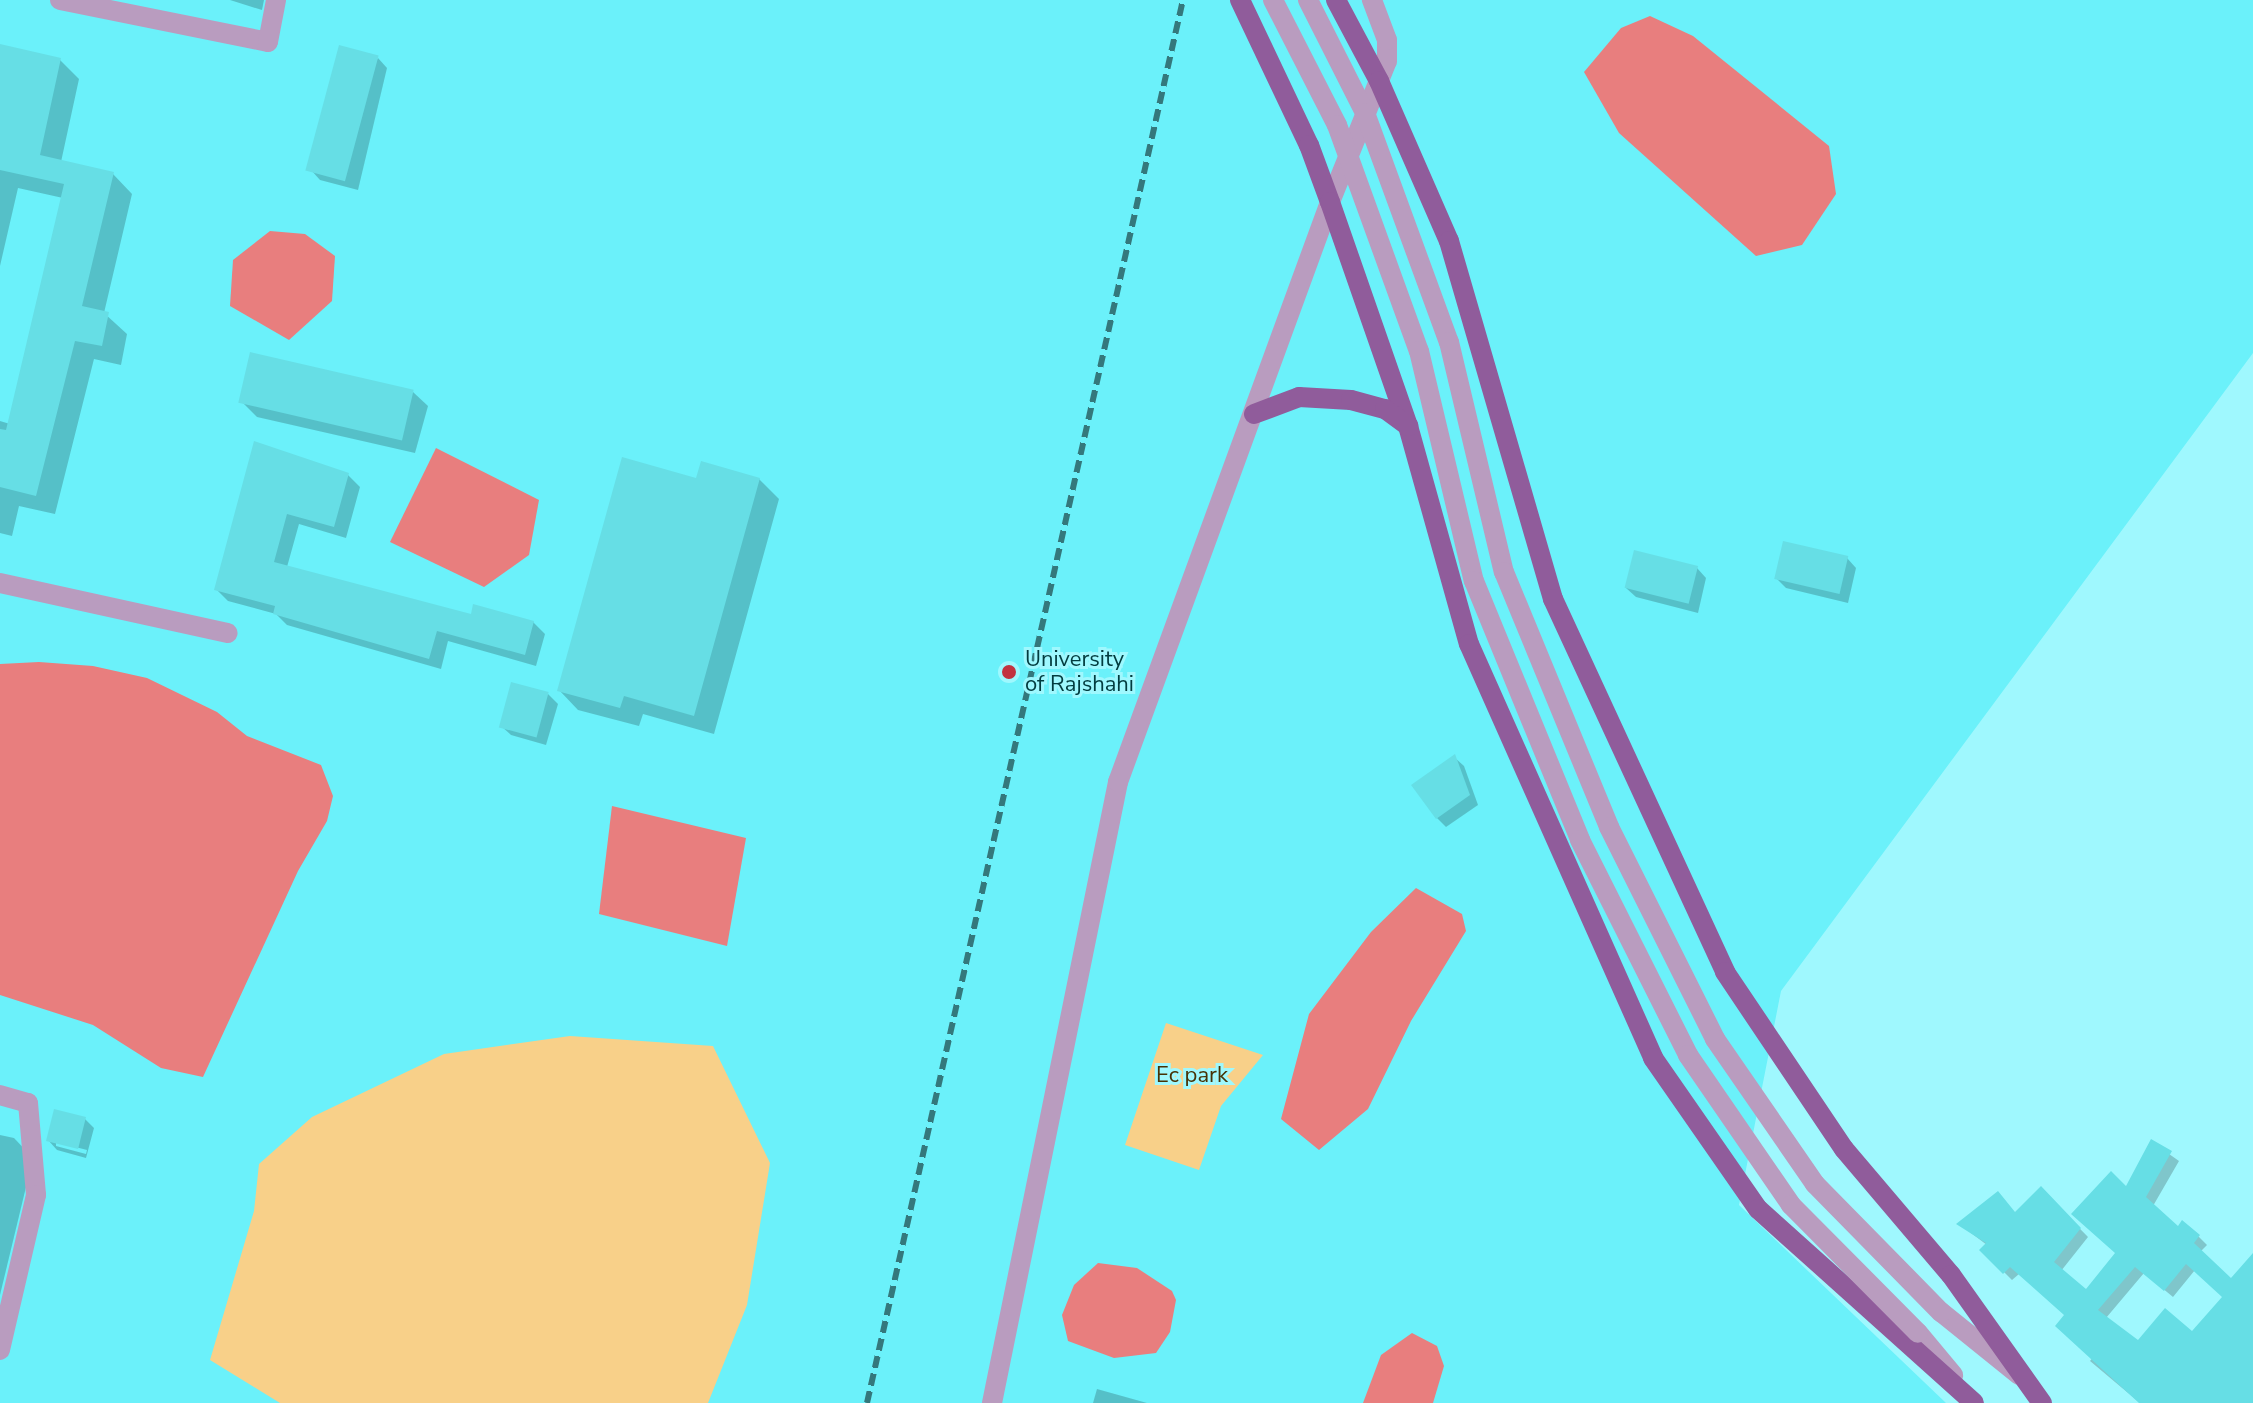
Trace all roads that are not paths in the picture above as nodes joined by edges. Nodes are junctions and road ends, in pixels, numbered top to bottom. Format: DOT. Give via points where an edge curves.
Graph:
graph roads {
  1 [pos="60,0"];
  2 [pos="276,0"];
  3 [pos="1240,0"];
  4 [pos="1273,0"];
  5 [pos="1308,0"];
  6 [pos="1336,0"];
  7 [pos="1372,0"];
  8 [pos="1379,81"];
  9 [pos="1330,202"];
  10 [pos="1254,414"];
  11 [pos="1408,426"];
  12 [pos="0,583"];
  13 [pos="228,633"];
  14 [pos="0,1095"];
  15 [pos="0,1350"];
  16 [pos="2023,1378"];
  17 [pos="992,1403"];
  18 [pos="1975,1403"];
  19 [pos="2042,1403"];
  1 -- 2 [label="street" via="268,42"];
  3 -- 9 [label="main road" via="1309,145"];
  4 -- 18 [label="street, bridge" via="1347,154 1419,351 1474,581 1580,840 1688,1055 1791,1205 1918,1333"];
  5 -- 16 [label="street, bridge" via="1365,113 1449,342 1504,572 1609,827 1715,1039 1815,1184 1941,1312"];
  6 -- 8 [label="main road"];
  7 -- 8 [label="street" via="1387,40 1387,61"];
  8 -- 9 [label="street"];
  8 -- 16 [label="main road" via="1449,241 1553,599 1725,972 1844,1149 1951,1275"];
  9 -- 10 [label="street"];
  9 -- 11 [label="main road"];
  10 -- 11 [label="main road" via="1299,397 1351,400 1385,409"];
  10 -- 17 [label="street" via="1118,782"];
  11 -- 18 [label="main road" via="1469,644 1653,1058 1758,1209"];
  12 -- 13 [label="street"];
  14 -- 15 [label="street" via="28,1103 36,1195"];
  16 -- 19 [label="main road"];
}
